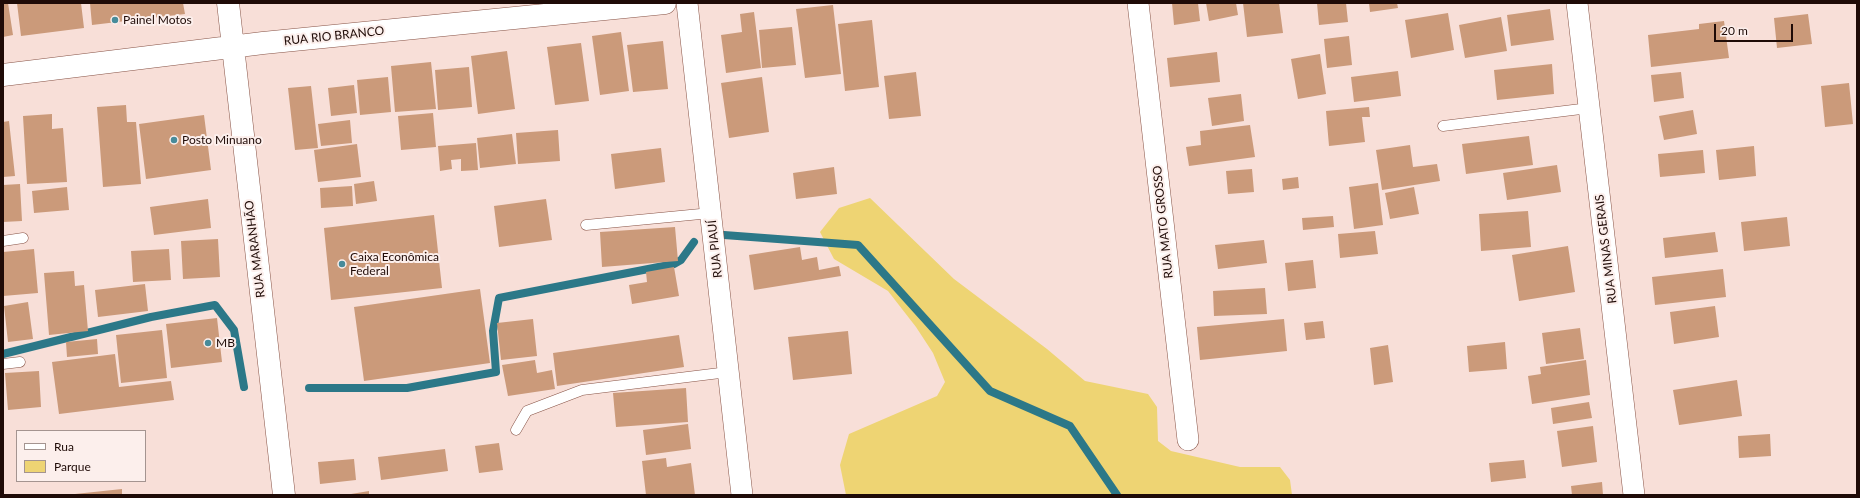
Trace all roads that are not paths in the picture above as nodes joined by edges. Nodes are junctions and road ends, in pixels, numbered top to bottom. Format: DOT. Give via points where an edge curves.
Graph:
graph roads {
  1 [pos="228,3"];
  2 [pos="665,3"];
  3 [pos="687,3"];
  4 [pos="1138,3"];
  5 [pos="1577,3"];
  6 [pos="233,47"];
  7 [pos="3,75"];
  8 [pos="1589,108"];
  9 [pos="1443,126"];
  10 [pos="711,213"];
  11 [pos="586,224"];
  12 [pos="23,238"];
  13 [pos="3,241"];
  14 [pos="20,362"];
  15 [pos="3,364"];
  16 [pos="728,372"];
  17 [pos="516,430"];
  18 [pos="1188,440"];
  19 [pos="284,495"];
  20 [pos="742,495"];
  21 [pos="1634,495"];
  1 -- 6 [label="street, RUA MARANHÃO"];
  2 -- 6 [label="street, RUA RIO BRANCO"];
  3 -- 10 [label="street, RUA PIAUÍ"];
  4 -- 18 [label="street, RUA MATO GROSSO"];
  5 -- 8 [label="street, RUA MINAS GERAIS"];
  6 -- 7 [label="street, RUA RIO BRANCO"];
  6 -- 19 [label="street, RUA MARANHÃO"];
  8 -- 9 [label="lane"];
  8 -- 21 [label="street, RUA MINAS GERAIS"];
  10 -- 11 [label="lane"];
  10 -- 16 [label="street, RUA PIAUÍ"];
  12 -- 13 [label="lane"];
  14 -- 15 [label="lane"];
  16 -- 17 [label="lane" via="582,390 527,411"];
  16 -- 20 [label="street, RUA PIAUÍ"];
}
